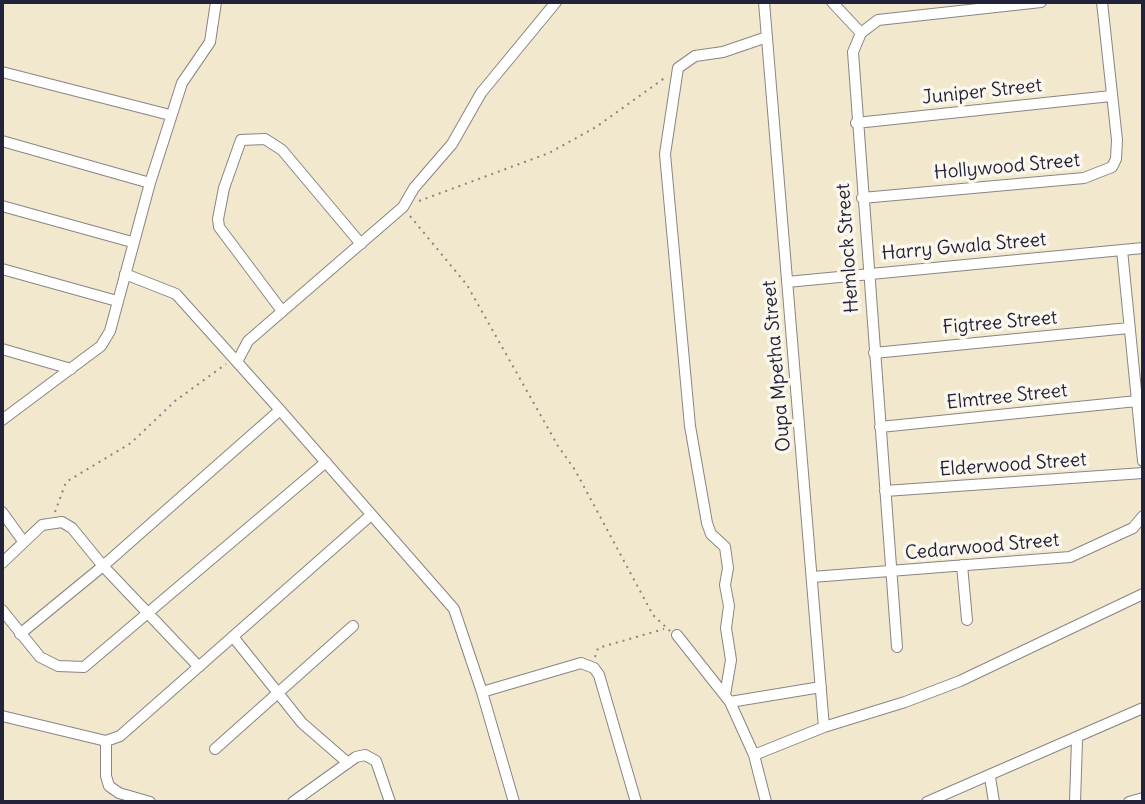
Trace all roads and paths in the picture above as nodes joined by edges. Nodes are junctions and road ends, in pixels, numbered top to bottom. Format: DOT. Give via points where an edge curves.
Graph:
graph roads {
  1 [pos="216,2"];
  2 [pos="556,2"];
  3 [pos="764,2"];
  4 [pos="832,2"];
  5 [pos="1041,2"];
  6 [pos="1102,2"];
  7 [pos="861,33"];
  8 [pos="767,37"];
  9 [pos="678,68"];
  10 [pos="2,72"];
  11 [pos="1111,96"];
  12 [pos="170,115"];
  13 [pos="856,123"];
  14 [pos="2,141"];
  15 [pos="150,183"];
  16 [pos="862,198"];
  17 [pos="2,206"];
  18 [pos="402,207"];
  19 [pos="132,242"];
  20 [pos="361,244"];
  21 [pos="1143,248"];
  22 [pos="1122,250"];
  23 [pos="2,269"];
  24 [pos="125,274"];
  25 [pos="868,274"];
  26 [pos="787,282"];
  27 [pos="117,301"];
  28 [pos="282,311"];
  29 [pos="1129,328"];
  30 [pos="2,349"];
  31 [pos="874,353"];
  32 [pos="237,362"];
  33 [pos="71,369"];
  34 [pos="1137,401"];
  35 [pos="280,410"];
  36 [pos="2,420"];
  37 [pos="880,427"];
  38 [pos="1143,461"];
  39 [pos="326,462"];
  40 [pos="1143,473"];
  41 [pos="885,491"];
  42 [pos="2,512"];
  43 [pos="371,515"];
  44 [pos="1143,516"];
  45 [pos="52,521"];
  46 [pos="23,541"];
  47 [pos="2,564"];
  48 [pos="962,565"];
  49 [pos="103,566"];
  50 [pos="891,572"];
  51 [pos="812,578"];
  52 [pos="1143,594"];
  53 [pos="2,610"];
  54 [pos="150,614"];
  55 [pos="967,620"];
  56 [pos="353,626"];
  57 [pos="665,628"];
  58 [pos="20,634"];
  59 [pos="677,635"];
  60 [pos="234,638"];
  61 [pos="897,647"];
  62 [pos="591,666"];
  63 [pos="199,667"];
  64 [pos="821,687"];
  65 [pos="279,692"];
  66 [pos="482,692"];
  67 [pos="728,699"];
  68 [pos="1143,708"];
  69 [pos="2,716"];
  70 [pos="824,727"];
  71 [pos="1077,740"];
  72 [pos="106,741"];
  73 [pos="215,749"];
  74 [pos="754,755"];
  75 [pos="348,763"];
  76 [pos="990,777"];
  77 [pos="1143,798"];
  78 [pos="150,802"];
  79 [pos="293,802"];
  80 [pos="390,802"];
  81 [pos="514,802"];
  82 [pos="636,802"];
  83 [pos="766,802"];
  84 [pos="927,802"];
  85 [pos="994,802"];
  86 [pos="1075,802"];
  87 [pos="1129,802"];
  1 -- 12 [label="street" via="210,42 181,83"];
  2 -- 18 [label="street" via="477,98 452,144"];
  3 -- 8 [label="street, Oupa Mpetha Street"];
  4 -- 7 [label="street"];
  5 -- 7 [label="street" via="889,18"];
  6 -- 11 [label="street, Hollywood Street"];
  7 -- 13 [label="street, Hemlock Street" via="852,64"];
  8 -- 9 [label="street" via="695,56"];
  8 -- 26 [label="street, Oupa Mpetha Street"];
  9 -- 18 [label="path" via="596,127 549,153"];
  9 -- 67 [label="street" via="665,153 667,196 680,290 684,381 703,507 711,534 725,547 728,568"];
  10 -- 12 [label="street"];
  11 -- 13 [label="street, Juniper Street"];
  11 -- 16 [label="street, Hollywood Street" via="1117,150 1105,173"];
  12 -- 15 [label="street"];
  13 -- 16 [label="street, Hemlock Street"];
  14 -- 15 [label="street"];
  15 -- 19 [label="street"];
  16 -- 25 [label="street, Hemlock Street"];
  17 -- 19 [label="street"];
  18 -- 20 [label="street"];
  18 -- 57 [label="path" via="467,285 653,615"];
  19 -- 24 [label="street"];
  20 -- 28 [label="street"];
  20 -- 28 [label="street" via="282,150 265,139 241,140 222,198 219,227"];
  21 -- 22 [label="street, Harry Gwala Street"];
  22 -- 25 [label="street, Harry Gwala Street"];
  22 -- 29 [label="street"];
  23 -- 27 [label="street"];
  24 -- 27 [label="street"];
  24 -- 32 [label="street" via="176,293"];
  25 -- 26 [label="street, Harry Gwala Street"];
  25 -- 31 [label="street, Hemlock Street"];
  26 -- 51 [label="street, Oupa Mpetha Street"];
  27 -- 33 [label="street" via="110,331 100,346"];
  28 -- 32 [label="street" via="248,341"];
  29 -- 31 [label="street, Figtree Street"];
  29 -- 34 [label="street"];
  30 -- 33 [label="street"];
  31 -- 37 [label="street, Hemlock Street"];
  32 -- 35 [label="street"];
  32 -- 45 [label="path" via="221,365 131,443 66,482"];
  33 -- 36 [label="street"];
  34 -- 37 [label="street, Elmtree Street"];
  34 -- 38 [label="street"];
  35 -- 39 [label="street"];
  35 -- 49 [label="street"];
  37 -- 41 [label="street, Hemlock Street"];
  39 -- 43 [label="street"];
  39 -- 54 [label="street"];
  40 -- 41 [label="street, Elderwood Street"];
  41 -- 50 [label="street, Hemlock Street"];
  42 -- 46 [label="street"];
  43 -- 60 [label="street"];
  43 -- 66 [label="street" via="454,609"];
  44 -- 48 [label="street, Cedarwood Street" via="1133,528 1070,557"];
  45 -- 46 [label="street"];
  45 -- 49 [label="street" via="72,527"];
  46 -- 47 [label="street"];
  48 -- 50 [label="street, Cedarwood Street"];
  48 -- 55 [label="street"];
  49 -- 54 [label="street"];
  49 -- 58 [label="street"];
  50 -- 51 [label="street, Cedarwood Street"];
  50 -- 61 [label="street, Hemlock Street"];
  51 -- 64 [label="street, Oupa Mpetha Street"];
  52 -- 70 [label="street" via="960,681"];
  53 -- 58 [label="street"];
  54 -- 58 [label="street" via="85,667 58,666 40,657"];
  54 -- 63 [label="street"];
  56 -- 65 [label="street"];
  57 -- 59 [label="path"];
  57 -- 62 [label="path" via="598,648"];
  59 -- 67 [label="street"];
  60 -- 63 [label="street"];
  60 -- 65 [label="street"];
  62 -- 66 [label="street" via="572,664"];
  62 -- 82 [label="street" via="599,675"];
  63 -- 72 [label="street" via="120,737"];
  64 -- 67 [label="street"];
  64 -- 70 [label="street, Oupa Mpetha Street"];
  65 -- 73 [label="street"];
  65 -- 75 [label="street" via="302,723"];
  66 -- 81 [label="street"];
  67 -- 74 [label="street"];
  68 -- 71 [label="street"];
  69 -- 72 [label="street"];
  70 -- 74 [label="street"];
  71 -- 76 [label="street"];
  71 -- 86 [label="street"];
  72 -- 78 [label="street" via="109,786"];
  74 -- 83 [label="street"];
  75 -- 79 [label="street"];
  75 -- 80 [label="street" via="360,755 370,756 381,771"];
  76 -- 84 [label="street"];
  76 -- 85 [label="street"];
  77 -- 87 [label="street"];
}
